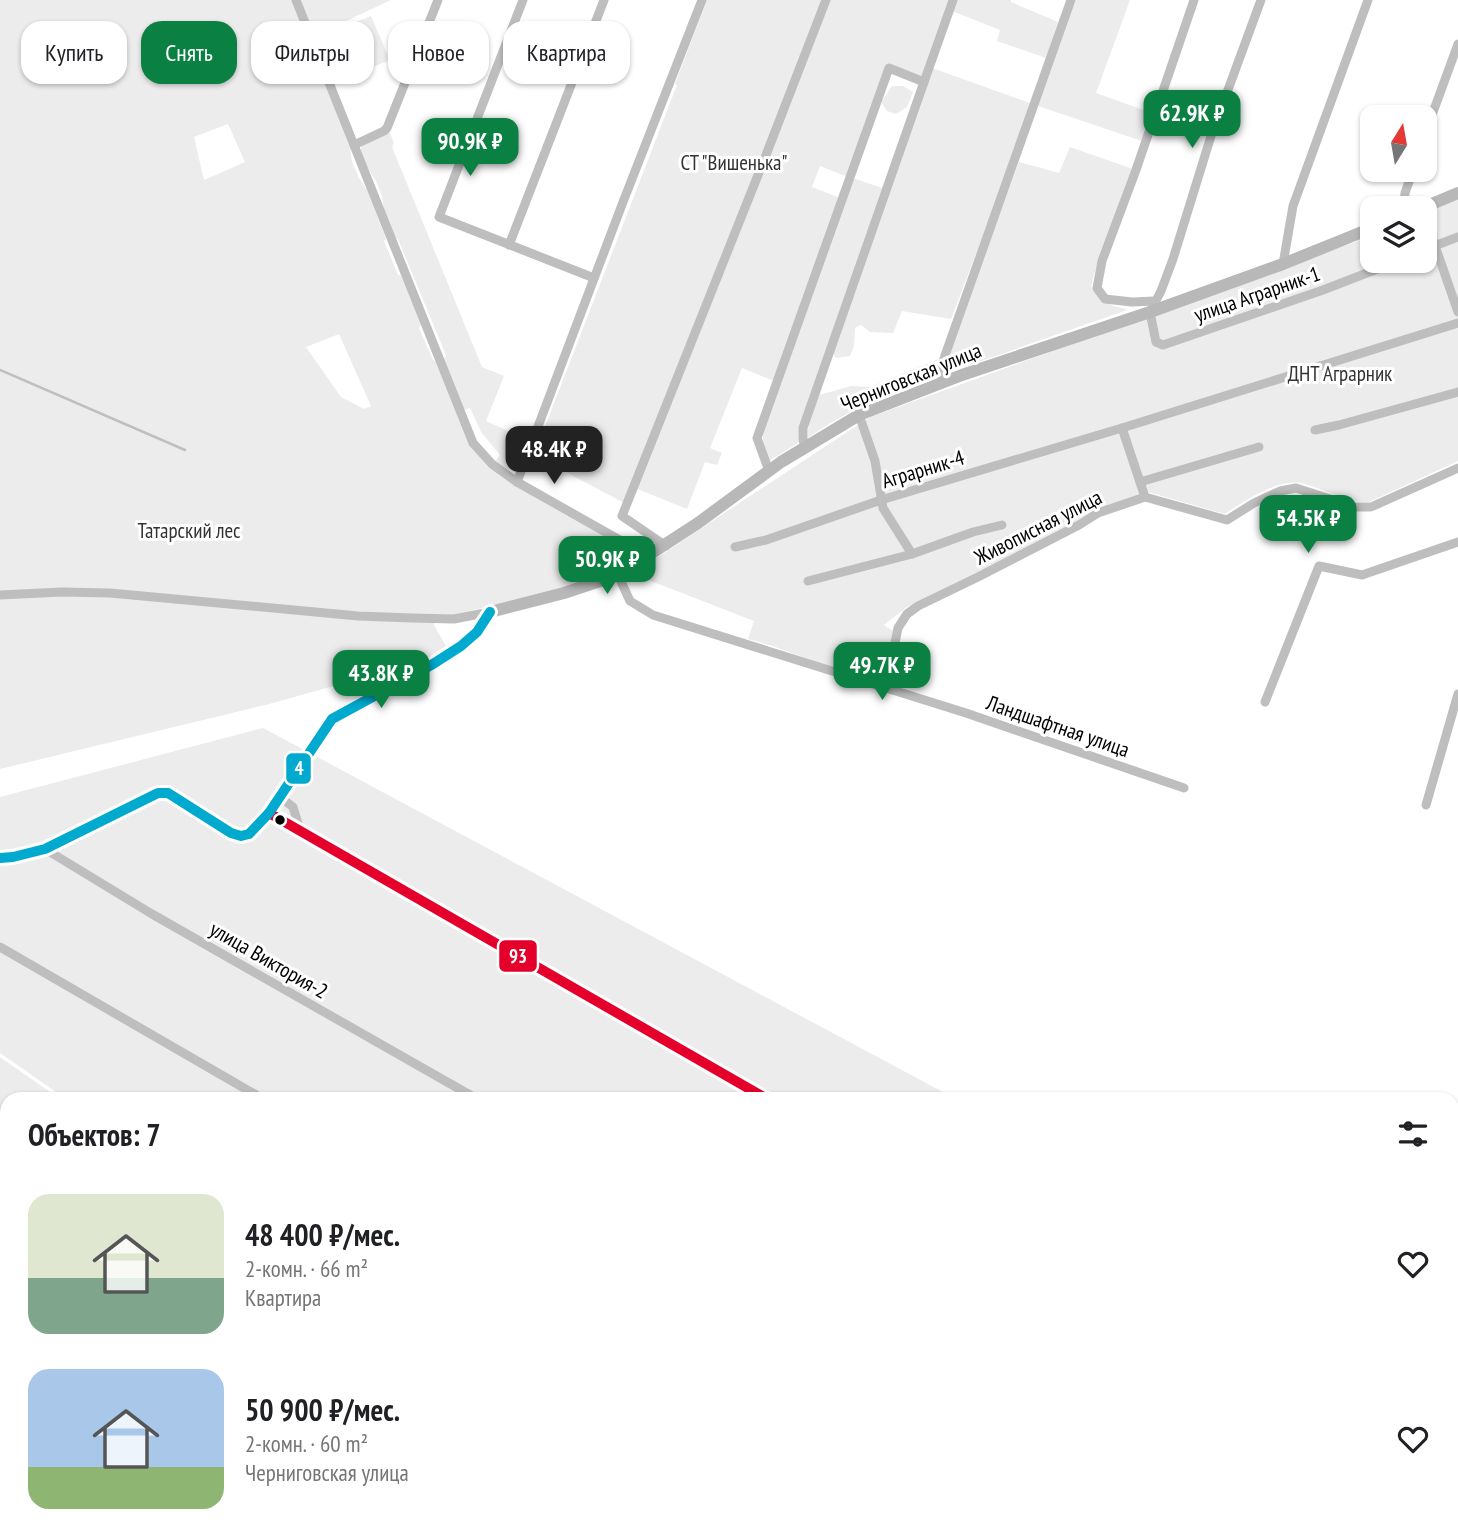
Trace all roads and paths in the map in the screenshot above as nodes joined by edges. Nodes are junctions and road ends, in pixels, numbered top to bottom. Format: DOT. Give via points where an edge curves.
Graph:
graph roads {
  1 [pos="296,0"];
  2 [pos="438,0"];
  3 [pos="523,0"];
  4 [pos="604,0"];
  5 [pos="702,0"];
  6 [pos="826,0"];
  7 [pos="953,0"];
  8 [pos="1071,0"];
  9 [pos="1194,0"];
  10 [pos="1261,0"];
  11 [pos="1368,0"];
  12 [pos="1458,44"];
  13 [pos="924,82"];
  14 [pos="1436,105"];
  15 [pos="354,145"];
  16 [pos="1458,193"];
  17 [pos="1437,202"];
  18 [pos="1360,233"];
  19 [pos="1458,237"];
  20 [pos="509,245"];
  21 [pos="1437,246"];
  22 [pos="1437,249"];
  23 [pos="1283,264"];
  24 [pos="1367,273"];
  25 [pos="594,278"];
  26 [pos="1153,307"];
  27 [pos="1458,312"];
  28 [pos="1458,323"];
  29 [pos="942,383"];
  30 [pos="1458,391"];
  31 [pos="859,415"];
  32 [pos="1122,428"];
  33 [pos="1315,430"];
  34 [pos="805,447"];
  35 [pos="1259,447"];
  36 [pos="1458,468"];
  37 [pos="769,471"];
  38 [pos="517,482"];
  39 [pos="1140,482"];
  40 [pos="1145,497"];
  41 [pos="881,500"];
  42 [pos="1002,525"];
  43 [pos="1458,542"];
  44 [pos="666,545"];
  45 [pos="735,547"];
  46 [pos="912,554"];
  47 [pos="648,556"];
  48 [pos="618,575"];
  49 [pos="808,581"];
  50 [pos="0,595"];
  51 [pos="491,612"];
  52 [pos="881,687"];
  53 [pos="1458,694"];
  54 [pos="1265,702"];
  55 [pos="1184,788"];
  56 [pos="280,797"];
  57 [pos="1426,805"];
  58 [pos="269,813"];
  59 [pos="300,830"];
  60 [pos="45,849"];
  61 [pos="0,858"];
  62 [pos="0,947"];
  63 [pos="251,1092"];
  64 [pos="465,1092"];
  65 [pos="755,1092"];
  1 -- 15 [label="street"];
  2 -- 15 [label="street" via="387,128"];
  3 -- 20 [label="street" via="439,217"];
  4 -- 20 [label="street"];
  5 -- 25 [label="street"];
  6 -- 44 [label="street" via="622,516"];
  7 -- 13 [label="street"];
  8 -- 29 [label="street" via="942,363"];
  9 -- 26 [label="street" via="1102,261 1097,288 1105,299"];
  10 -- 26 [label="street"];
  11 -- 23 [label="street" via="1293,206"];
  12 -- 14 [label="street"];
  13 -- 34 [label="street" via="803,428"];
  13 -- 37 [label="street" via="889,68 757,438"];
  15 -- 38 [label="street" via="474,443"];
  16 -- 17 [label="street"];
  18 -- 23 [label="street, Черниговская улица"];
  19 -- 21 [label="street"];
  20 -- 25 [label="street"];
  22 -- 27 [label="street"];
  23 -- 26 [label="street, Черниговская улица"];
  24 -- 26 [label="street, улица Аграрник-1" via="1163,345 1156,342"];
  25 -- 38 [label="street"];
  26 -- 29 [label="street, Черниговская улица"];
  28 -- 32 [label="street, Аграрник-4"];
  29 -- 31 [label="street, Черниговская улица"];
  30 -- 33 [label="street"];
  31 -- 34 [label="street, Черниговская улица"];
  31 -- 41 [label="street" via="875,461"];
  32 -- 39 [label="street"];
  32 -- 41 [label="street, Аграрник-4"];
  34 -- 37 [label="street, Черниговская улица"];
  35 -- 39 [label="street"];
  36 -- 40 [label="street" via="1371,507 1355,507 1296,488 1262,499 1227,520"];
  37 -- 44 [label="street, Черниговская улица"];
  38 -- 47 [label="street"];
  39 -- 40 [label="street"];
  40 -- 52 [label="street, Живописная улица" via="1098,513 918,606 898,628"];
  41 -- 45 [label="street, Аграрник-4"];
  41 -- 46 [label="street"];
  42 -- 46 [label="street"];
  43 -- 54 [label="street" via="1362,575 1319,566"];
  44 -- 47 [label="street, Черниговская улица"];
  46 -- 49 [label="street"];
  47 -- 48 [label="street, Черниговская улица"];
  48 -- 51 [label="street, Черниговская улица"];
  48 -- 52 [label="street, Ландшафтная улица" via="630,601 653,615"];
  50 -- 51 [label="street" via="110,593 412,618 454,619"];
  51 -- 56 [label="street" via="477,632 452,652 332,719"];
  52 -- 55 [label="street, Ландшафтная улица"];
  53 -- 57 [label="street"];
  56 -- 58 [label="street"];
  56 -- 59 [label="street" via="293,807"];
  58 -- 59 [label="street"];
  58 -- 60 [label="street" via="249,835 241,836 168,793 158,793"];
  59 -- 65 [label="street"];
  60 -- 61 [label="street"];
  60 -- 64 [label="street, улица Виктория-2"];
  62 -- 63 [label="street"];
}
